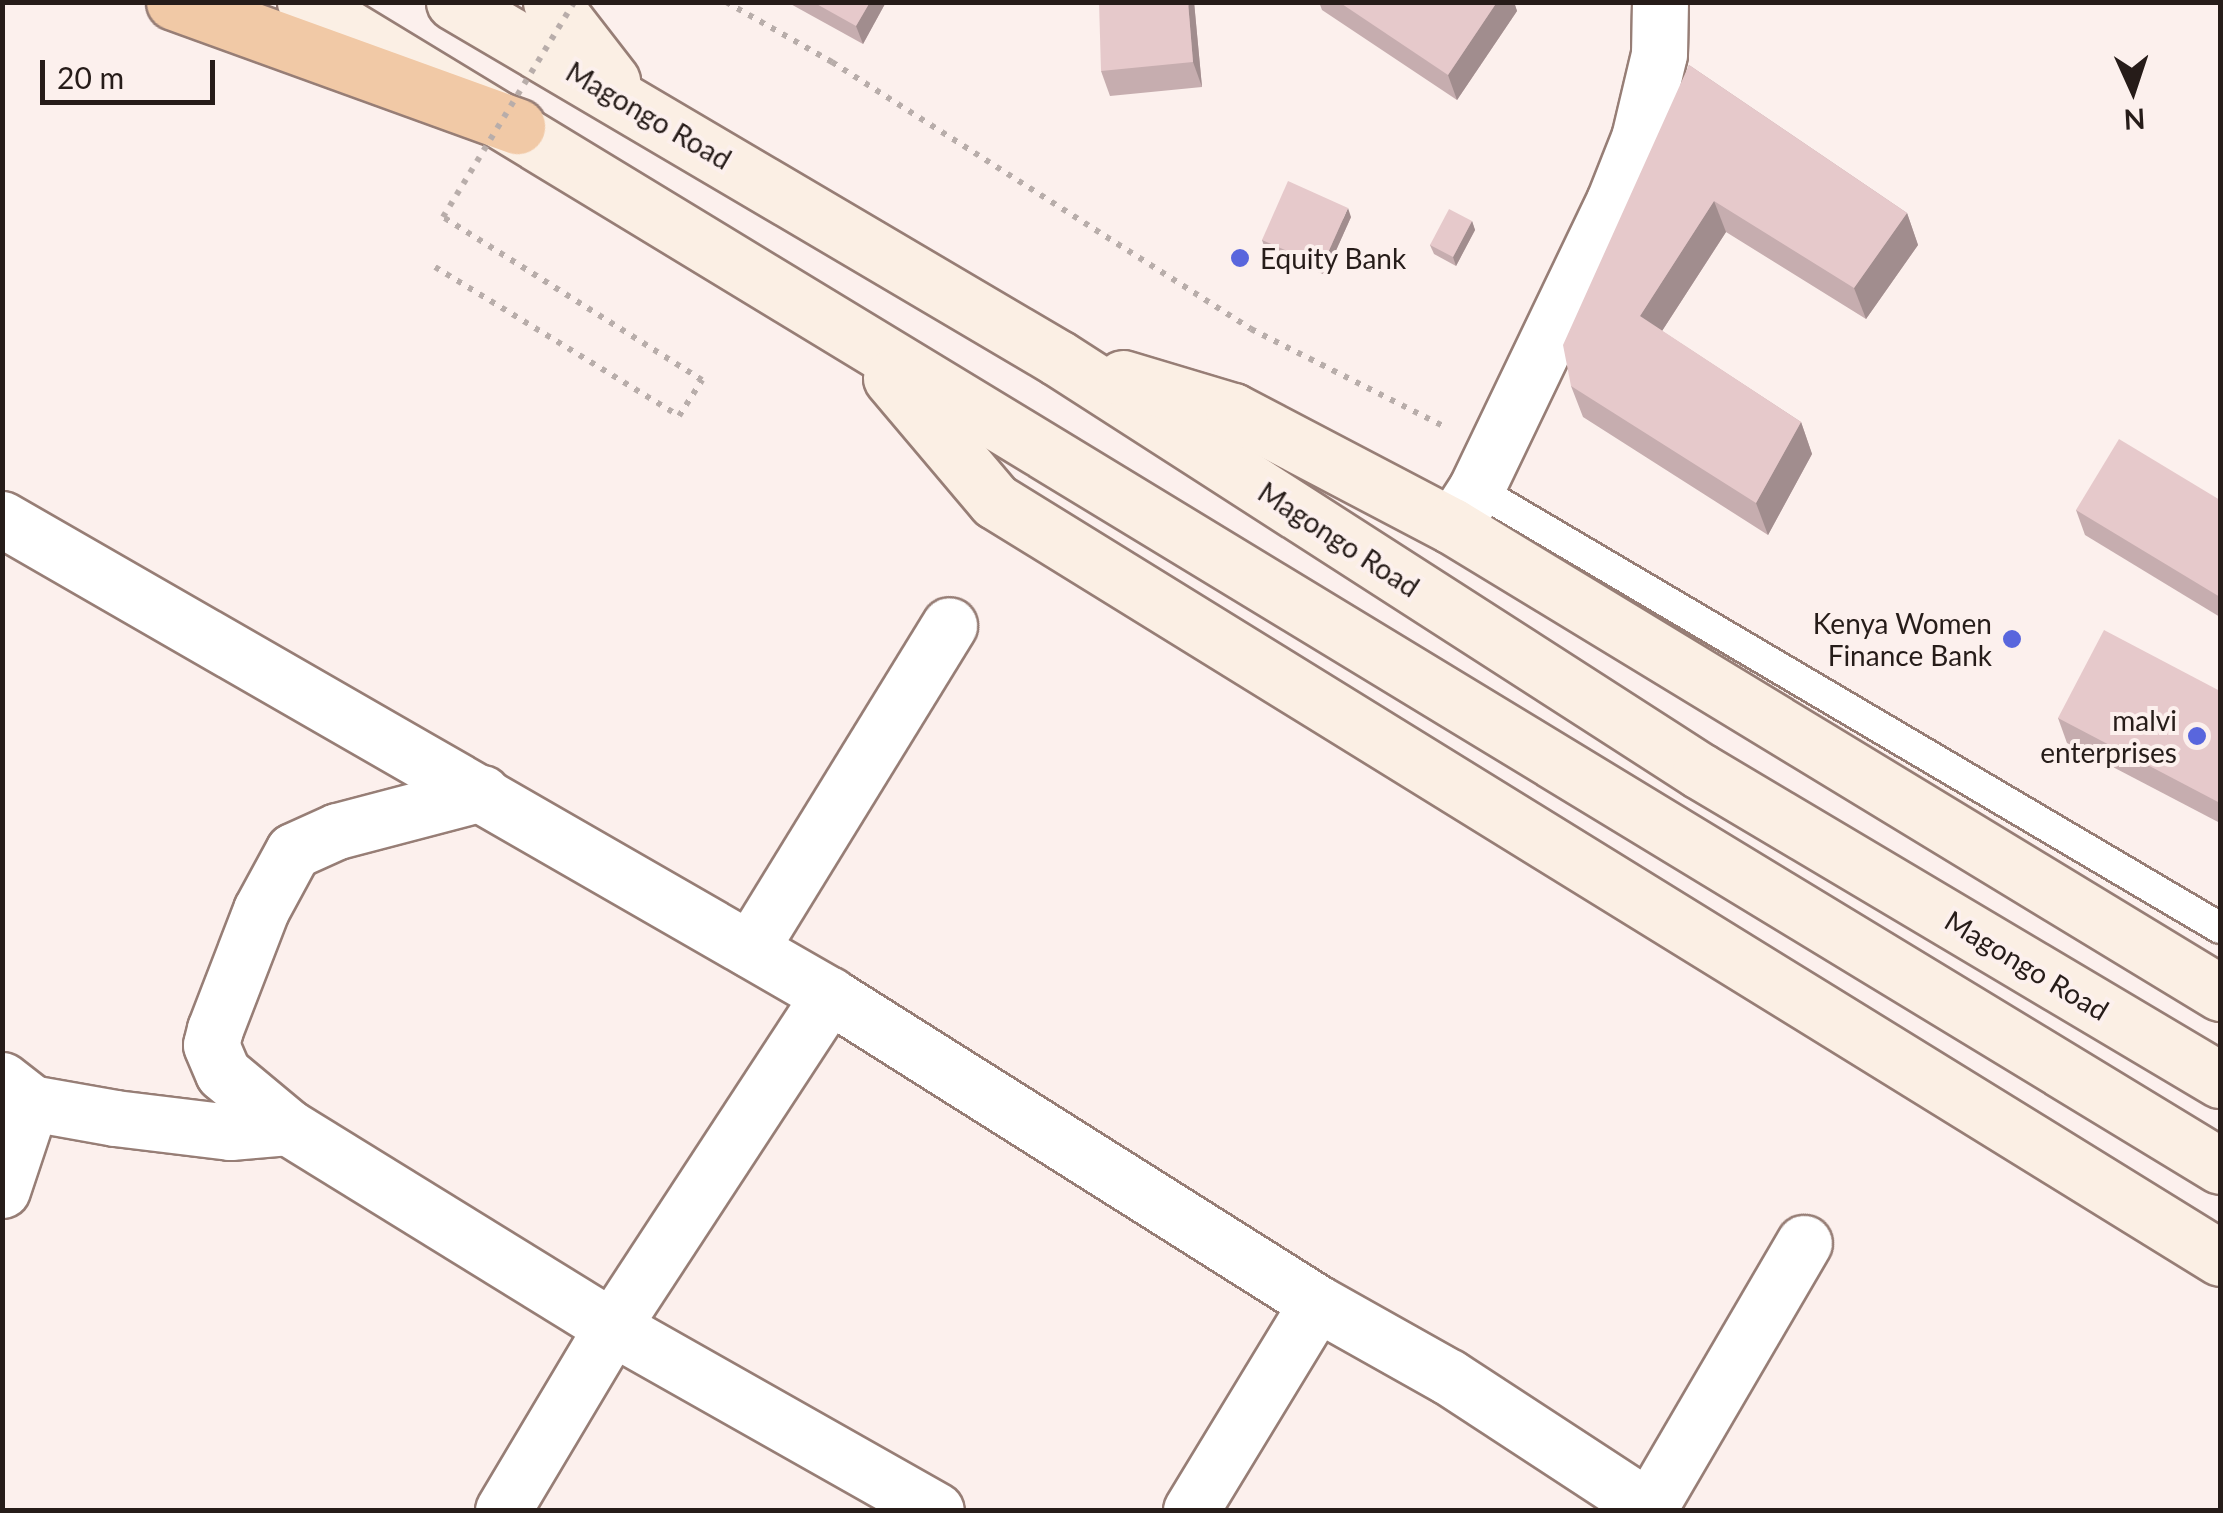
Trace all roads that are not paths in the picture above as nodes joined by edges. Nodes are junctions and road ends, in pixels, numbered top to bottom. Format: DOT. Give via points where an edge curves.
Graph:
graph roads {
  1 [pos="174,2"];
  2 [pos="305,2"];
  3 [pos="454,2"];
  4 [pos="551,2"];
  5 [pos="1660,2"];
  6 [pos="630,103"];
  7 [pos="517,126"];
  8 [pos="861,342"];
  9 [pos="1058,358"];
  10 [pos="1474,490"];
  11 [pos="2,519"];
  12 [pos="949,625"];
  13 [pos="482,793"];
  14 [pos="2220,928"];
  15 [pos="750,948"];
  16 [pos="2220,993"];
  17 [pos="829,995"];
  18 [pos="2220,1080"];
  19 [pos="17,1091"];
  20 [pos="288,1127"];
  21 [pos="2220,1166"];
  22 [pos="2,1190"];
  23 [pos="1804,1243"];
  24 [pos="2220,1258"];
  25 [pos="1318,1303"];
  26 [pos="612,1327"];
  27 [pos="503,1510"];
  28 [pos="936,1510"];
  29 [pos="1191,1510"];
  30 [pos="1650,1510"];
  1 -- 7 [label="highway"];
  2 -- 7 [label="main road"];
  3 -- 6 [label="main road, Magongo Road"];
  4 -- 6 [label="main road"];
  5 -- 10 [label="street" via="1659,54 1639,138"];
  6 -- 9 [label="main road, Magongo Road"];
  7 -- 8 [label="main road"];
  8 -- 21 [label="main road"];
  8 -- 24 [label="main road" via="995,501"];
  9 -- 10 [label="main road"];
  9 -- 18 [label="main road, Magongo Road" via="1700,771"];
  10 -- 14 [label="lane"];
  10 -- 16 [label="main road"];
  11 -- 13 [label="street"];
  12 -- 15 [label="street"];
  13 -- 15 [label="street"];
  13 -- 20 [label="street" via="336,830 293,851 282,866 212,1045 234,1086"];
  15 -- 17 [label="street"];
  17 -- 25 [label="street"];
  17 -- 26 [label="street"];
  19 -- 20 [label="street" via="208,1130"];
  19 -- 22 [label="street"];
  20 -- 26 [label="street"];
  23 -- 30 [label="street"];
  25 -- 29 [label="street"];
  25 -- 30 [label="street" via="1449,1377"];
  26 -- 27 [label="street"];
  26 -- 28 [label="street"];
}
